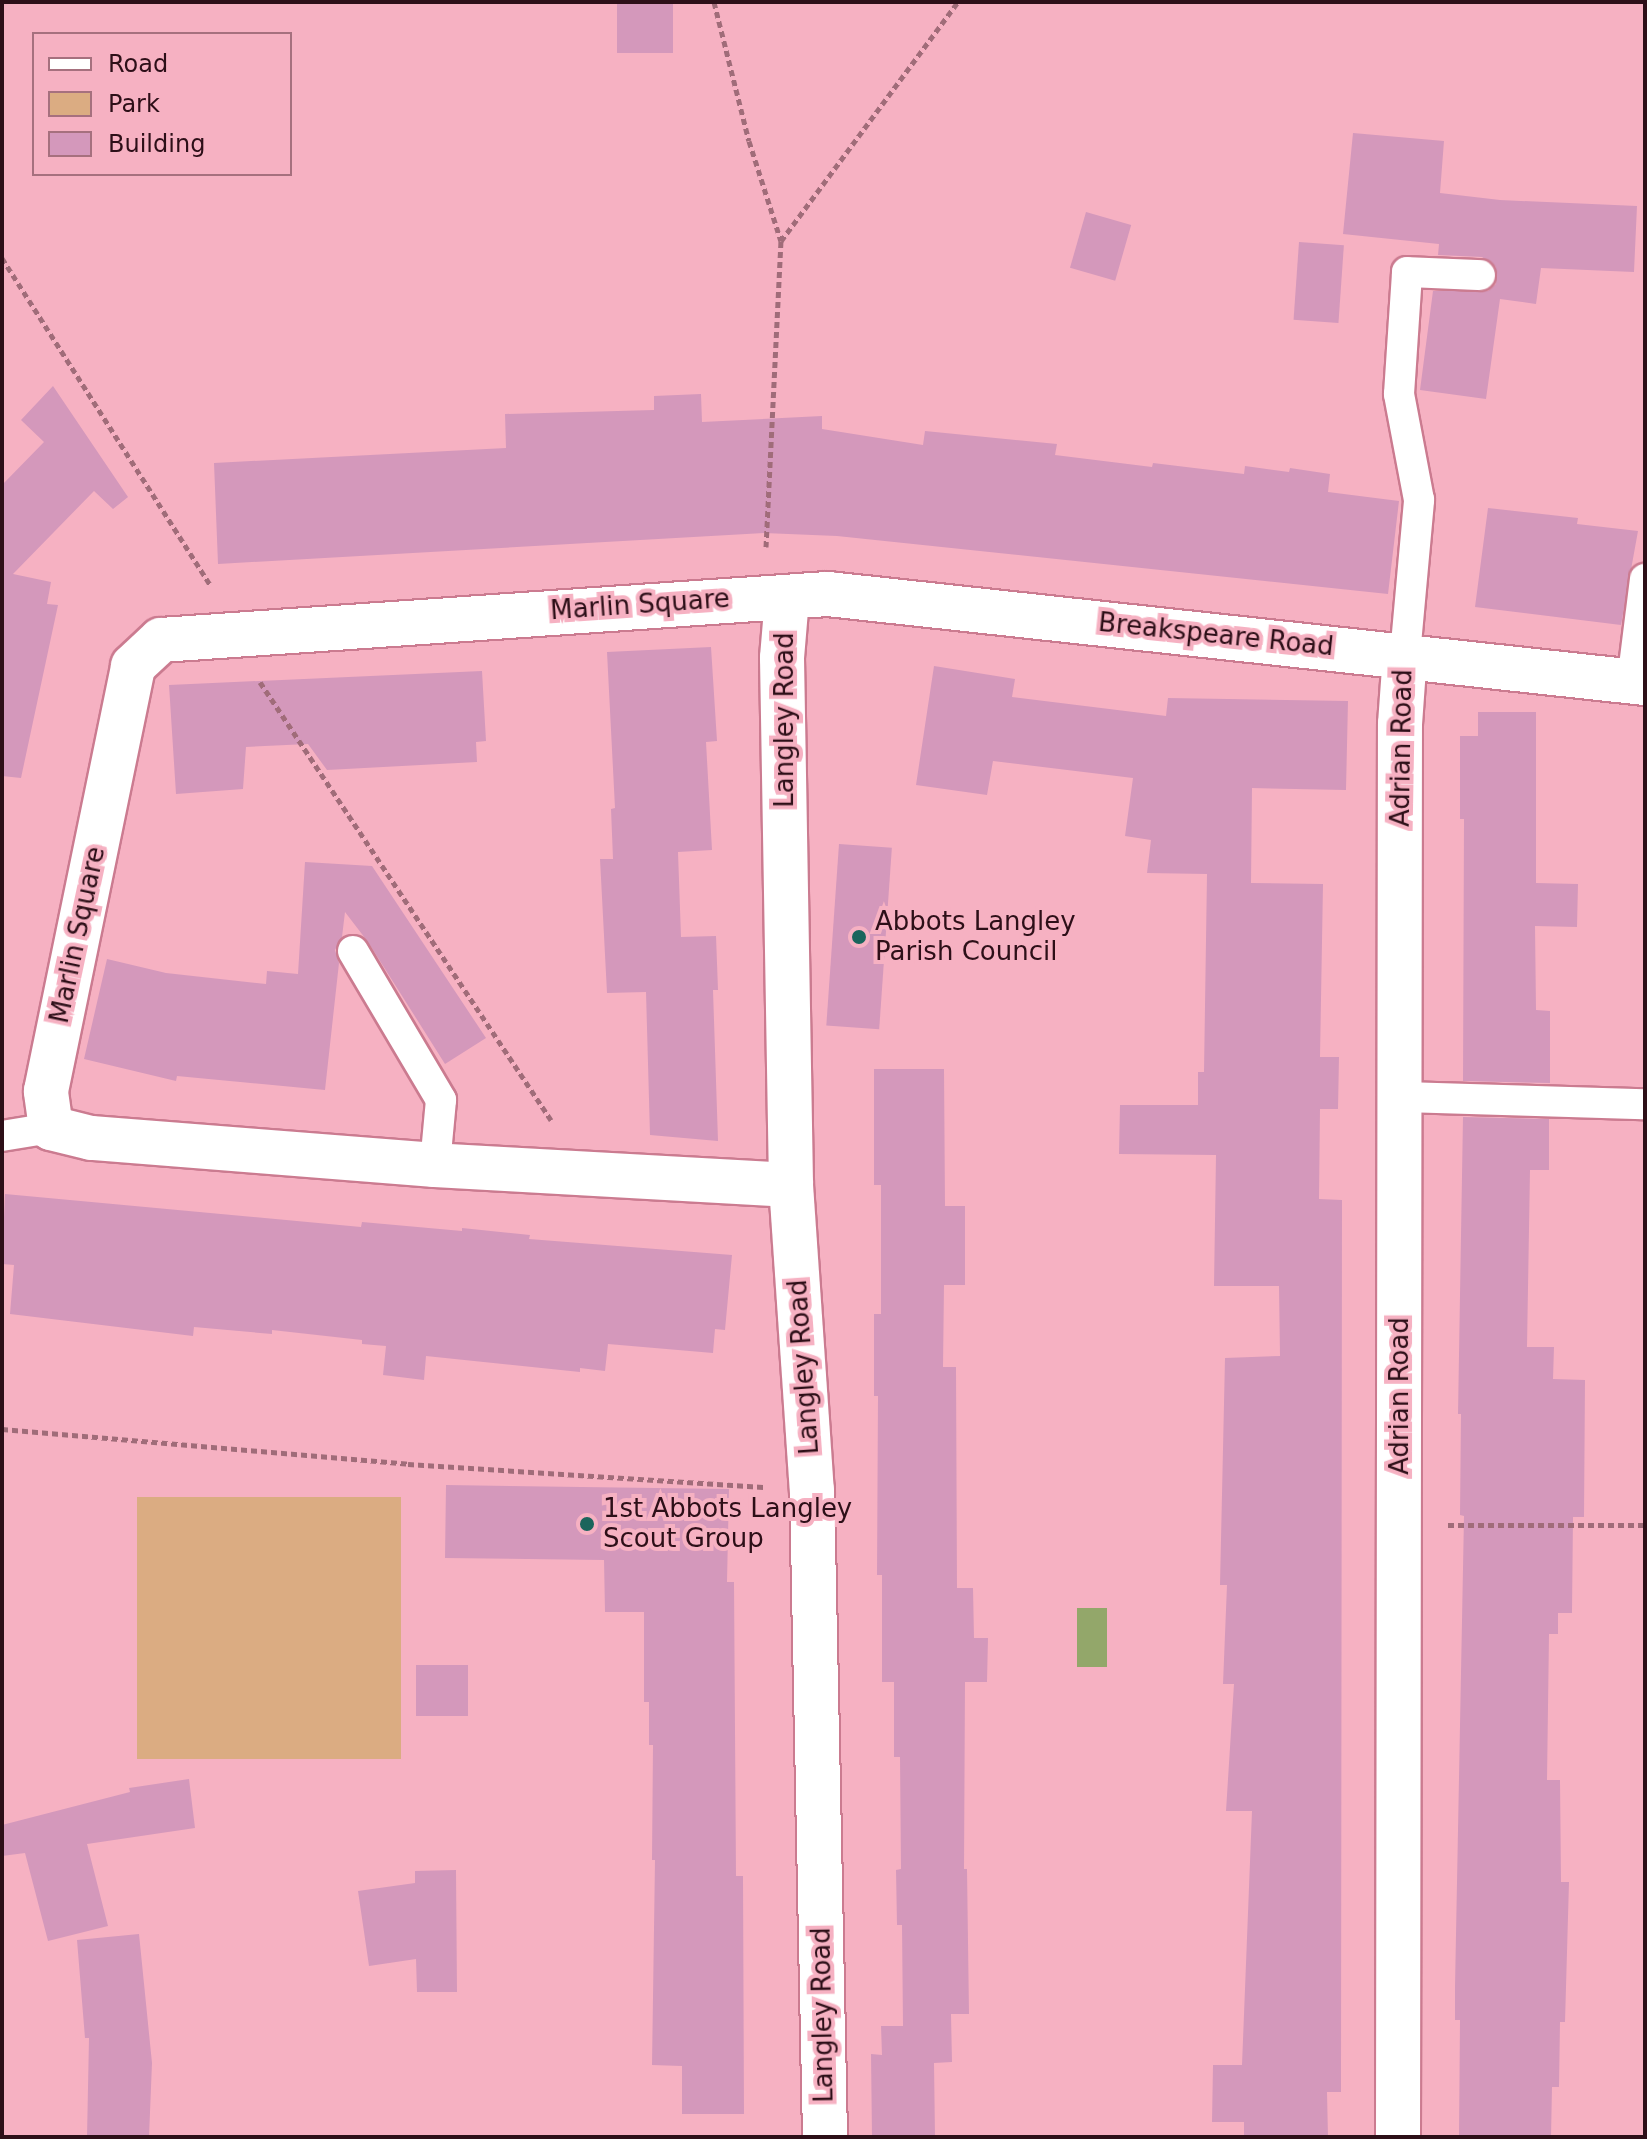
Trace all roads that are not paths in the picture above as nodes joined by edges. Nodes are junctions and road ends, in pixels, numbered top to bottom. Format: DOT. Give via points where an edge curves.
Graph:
graph roads {
  1 [pos="1480,275"];
  2 [pos="1645,579"];
  3 [pos="775,597"];
  4 [pos="1405,655"];
  5 [pos="1638,682"];
  6 [pos="353,951"];
  7 [pos="1402,1097"];
  8 [pos="1645,1104"];
  9 [pos="51,1128"];
  10 [pos="2,1136"];
  11 [pos="435,1165"];
  12 [pos="791,1185"];
  13 [pos="825,2137"];
  14 [pos="1398,2137"];
  1 -- 4 [label="lane" via="1407,272 1399,394 1419,500"];
  2 -- 5 [label="lane"];
  3 -- 4 [label="street, Breakspeare Road" via="828,594"];
  3 -- 9 [label="street, Marlin Square" via="161,640 133,666 46,1091"];
  3 -- 12 [label="street, Langley Road" via="782,658"];
  4 -- 5 [label="street, Breakspeare Road"];
  4 -- 7 [label="street, Adrian Road" via="1400,724"];
  6 -- 11 [label="lane" via="441,1100"];
  7 -- 8 [label="lane"];
  7 -- 14 [label="street, Adrian Road"];
  9 -- 10 [label="lane"];
  9 -- 11 [label="street" via="91,1138"];
  11 -- 12 [label="street"];
  12 -- 13 [label="street, Langley Road" via="812,1490"];
}
